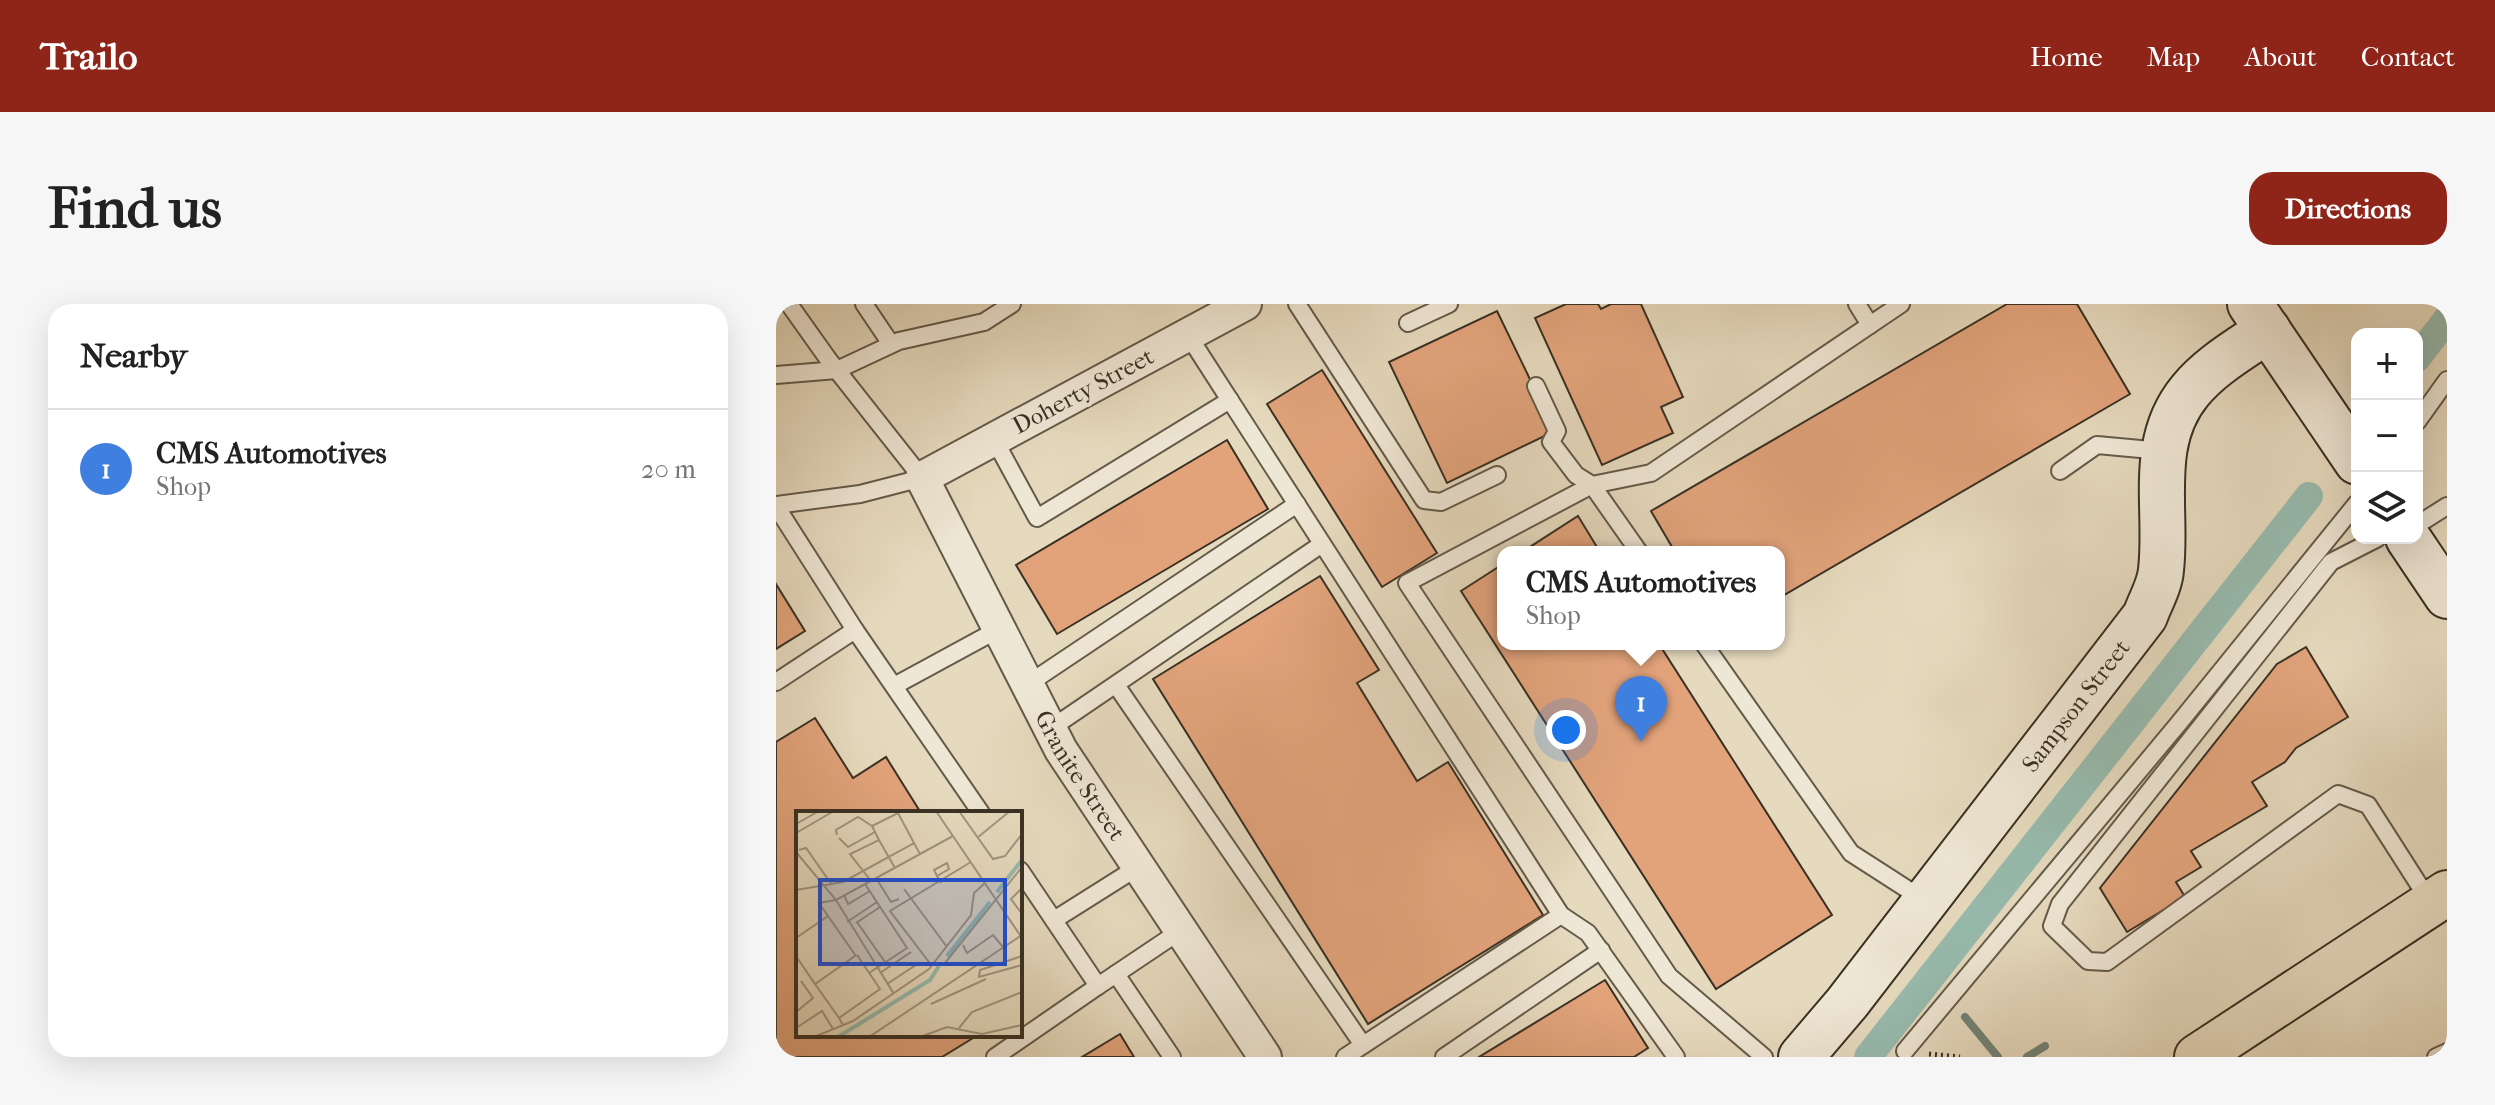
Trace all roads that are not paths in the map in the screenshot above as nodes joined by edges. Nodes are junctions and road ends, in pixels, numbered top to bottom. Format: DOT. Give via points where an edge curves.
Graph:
graph roads {
  1 [pos="789,304"];
  2 [pos="864,304"];
  3 [pos="1012,304"];
  4 [pos="1297,304"];
  5 [pos="1449,304"];
  6 [pos="1857,304"];
  7 [pos="1901,304"];
  8 [pos="1239,305"];
  9 [pos="2259,317"];
  10 [pos="1408,323"];
  11 [pos="1870,325"];
  12 [pos="1188,335"];
  13 [pos="891,344"];
  14 [pos="837,370"];
  15 [pos="776,375"];
  16 [pos="2447,380"];
  17 [pos="1536,386"];
  18 [pos="1230,400"];
  19 [pos="2423,414"];
  20 [pos="994,439"];
  21 [pos="2164,451"];
  22 [pos="2351,453"];
  23 [pos="2060,471"];
  24 [pos="1497,475"];
  25 [pos="922,478"];
  26 [pos="1592,485"];
  27 [pos="1297,504"];
  28 [pos="776,506"];
  29 [pos="2447,506"];
  30 [pos="2351,510"];
  31 [pos="2423,521"];
  32 [pos="1322,544"];
  33 [pos="2366,544"];
  34 [pos="2412,544"];
  35 [pos="1635,546"];
  36 [pos="2447,596"];
  37 [pos="999,629"];
  38 [pos="855,630"];
  39 [pos="1708,650"];
  40 [pos="776,682"];
  41 [pos="1028,684"];
  42 [pos="1116,685"];
  43 [pos="894,686"];
  44 [pos="1050,729"];
  45 [pos="980,811"];
  46 [pos="1138,867"];
  47 [pos="1022,873"];
  48 [pos="2439,899"];
  49 [pos="1925,901"];
  50 [pos="1561,915"];
  51 [pos="1054,920"];
  52 [pos="1180,931"];
  53 [pos="1601,950"];
  54 [pos="1116,974"];
  55 [pos="1098,986"];
  56 [pos="1363,1045"];
  57 [pos="1905,1051"];
  58 [pos="2447,1052"];
  59 [pos="1668,1054"];
  60 [pos="995,1057"];
  61 [pos="1172,1057"];
  62 [pos="1265,1057"];
  63 [pos="1345,1057"];
  64 [pos="1444,1057"];
  65 [pos="1764,1057"];
  66 [pos="1801,1057"];
  67 [pos="2197,1057"];
  68 [pos="2436,1057"];
  1 -- 14 [label="lane"];
  2 -- 13 [label="lane"];
  3 -- 13 [label="lane" via="984,322"];
  4 -- 24 [label="lane" via="1424,500 1441,502"];
  5 -- 10 [label="lane"];
  6 -- 11 [label="lane"];
  7 -- 11 [label="lane"];
  8 -- 12 [label="street, Doherty Street"];
  9 -- 21 [label="street, Sampson Street" via="2190,391 2171,423"];
  9 -- 22 [label="street"];
  11 -- 26 [label="lane" via="1651,473"];
  12 -- 18 [label="lane"];
  12 -- 20 [label="street, Doherty Street"];
  13 -- 14 [label="lane"];
  14 -- 15 [label="lane"];
  14 -- 25 [label="lane"];
  16 -- 19 [label="lane"];
  17 -- 26 [label="lane" via="1557,431 1551,442 1576,475"];
  18 -- 20 [label="lane" via="1037,518"];
  18 -- 27 [label="lane"];
  20 -- 25 [label="street, Doherty Street"];
  21 -- 23 [label="lane" via="2097,445"];
  21 -- 49 [label="street, Sampson Street" via="2161,574 2145,616"];
  25 -- 28 [label="lane" via="860,494"];
  25 -- 37 [label="street, Granite Street"];
  26 -- 35 [label="lane"];
  26 -- 65 [label="lane" via="1407,583 1669,976"];
  27 -- 32 [label="lane"];
  27 -- 41 [label="lane"];
  28 -- 38 [label="lane"];
  29 -- 31 [label="lane"];
  30 -- 57 [label="lane"];
  32 -- 42 [label="lane"];
  32 -- 50 [label="lane"];
  33 -- 48 [label="lane" via="2331,562 2060,904 2052,926 2088,961 2107,962 2338,794 2368,805"];
  34 -- 36 [label="street"];
  37 -- 41 [label="street, Granite Street"];
  37 -- 43 [label="lane"];
  38 -- 40 [label="lane"];
  38 -- 43 [label="lane"];
  39 -- 49 [label="lane" via="1851,853"];
  41 -- 44 [label="street, Granite Street"];
  42 -- 44 [label="lane"];
  42 -- 56 [label="lane"];
  43 -- 45 [label="lane"];
  44 -- 46 [label="street, Granite Street"];
  46 -- 51 [label="lane"];
  46 -- 52 [label="street, Granite Street"];
  47 -- 51 [label="lane"];
  48 -- 67 [label="main road"];
  49 -- 66 [label="street, Sampson Street"];
  50 -- 53 [label="lane" via="1588,933"];
  50 -- 56 [label="lane"];
  51 -- 55 [label="lane"];
  52 -- 54 [label="lane"];
  52 -- 62 [label="street, Granite Street"];
  53 -- 59 [label="lane"];
  53 -- 64 [label="lane"];
  54 -- 55 [label="lane"];
  54 -- 61 [label="lane"];
  55 -- 60 [label="lane"];
  56 -- 63 [label="lane"];
  58 -- 68 [label="lane"];
}
